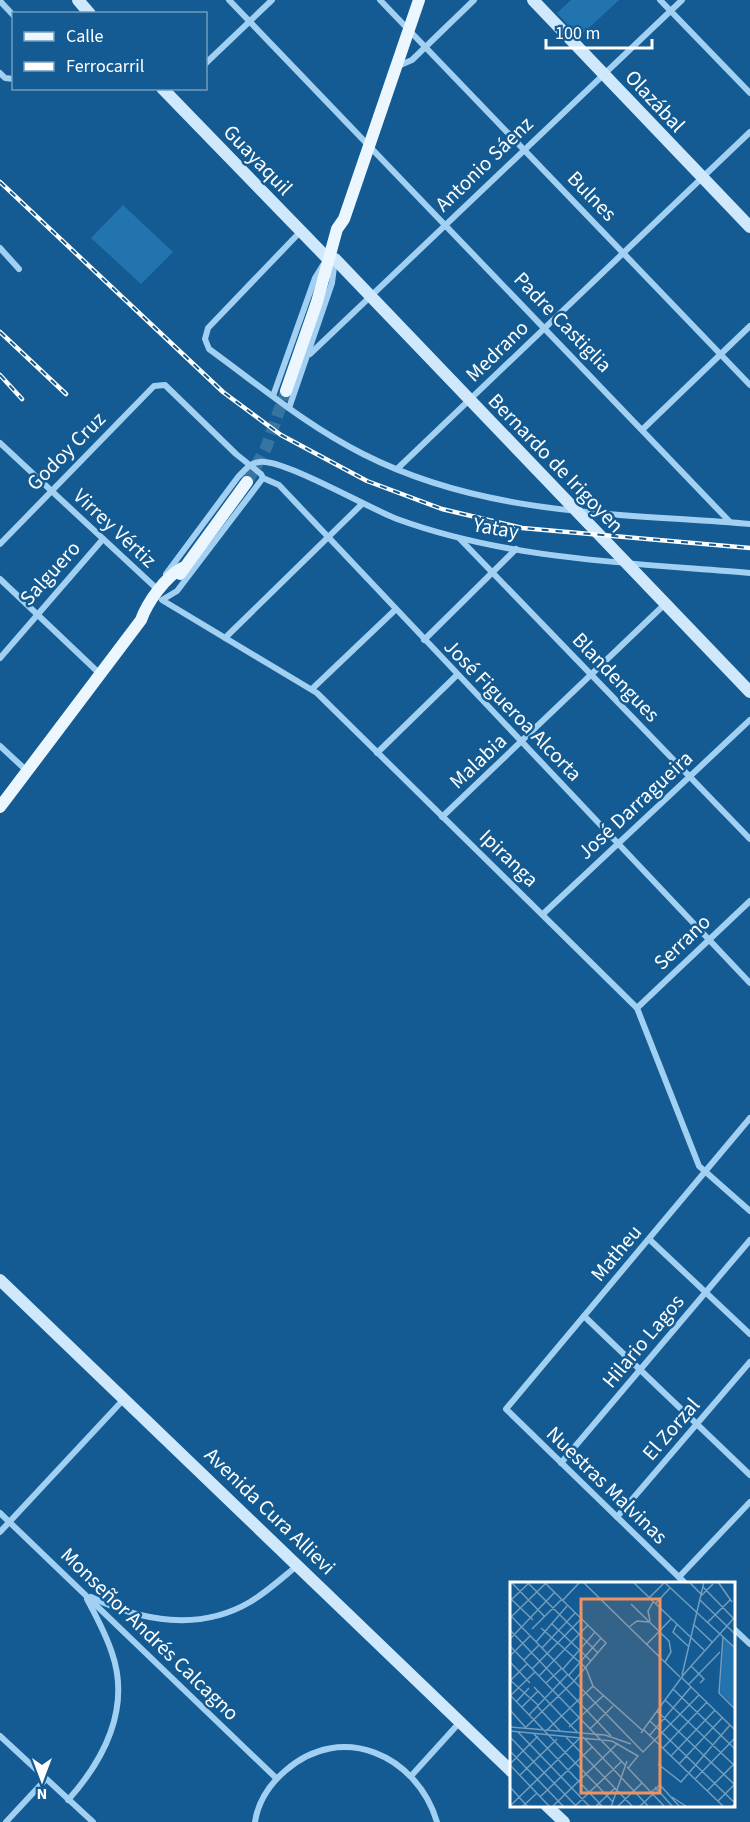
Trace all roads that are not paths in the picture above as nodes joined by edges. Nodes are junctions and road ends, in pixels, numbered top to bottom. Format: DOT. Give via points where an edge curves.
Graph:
graph roads {
  1 [pos="78,0"];
  2 [pos="229,0"];
  3 [pos="272,0"];
  4 [pos="380,0"];
  5 [pos="419,0"];
  6 [pos="474,0"];
  7 [pos="533,0"];
  8 [pos="660,0"];
  9 [pos="682,0"];
  10 [pos="0,1"];
  11 [pos="670,11"];
  12 [pos="87,12"];
  13 [pos="12,14"];
  14 [pos="249,21"];
  15 [pos="409,30"];
  16 [pos="425,47"];
  17 [pos="207,62"];
  18 [pos="398,66"];
  19 [pos="602,73"];
  20 [pos="170,91"];
  21 [pos="750,93"];
  22 [pos="750,132"];
  23 [pos="370,146"];
  24 [pos="524,149"];
  25 [pos="701,177"];
  26 [pos="445,225"];
  27 [pos="750,227"];
  28 [pos="301,231"];
  29 [pos="0,248"];
  30 [pos="623,254"];
  31 [pos="331,258"];
  32 [pos="19,269"];
  33 [pos="370,296"];
  34 [pos="750,326"];
  35 [pos="545,327"];
  36 [pos="310,354"];
  37 [pos="720,354"];
  38 [pos="158,385"];
  39 [pos="750,385"];
  40 [pos="286,391"];
  41 [pos="273,396"];
  42 [pos="469,400"];
  43 [pos="289,408"];
  44 [pos="643,429"];
  45 [pos="0,443"];
  46 [pos="250,464"];
  47 [pos="397,469"];
  48 [pos="263,478"];
  49 [pos="247,482"];
  50 [pos="51,490"];
  51 [pos="361,505"];
  52 [pos="573,510"];
  53 [pos="730,522"];
  54 [pos="749,522"];
  55 [pos="327,537"];
  56 [pos="459,538"];
  57 [pos="103,539"];
  58 [pos="0,544"];
  59 [pos="516,549"];
  60 [pos="624,562"];
  61 [pos="493,572"];
  62 [pos="750,573"];
  63 [pos="0,579"];
  64 [pos="158,594"];
  65 [pos="665,604"];
  66 [pos="395,610"];
  67 [pos="36,614"];
  68 [pos="225,638"];
  69 [pos="424,640"];
  70 [pos="0,658"];
  71 [pos="100,674"];
  72 [pos="457,675"];
  73 [pos="592,675"];
  74 [pos="312,689"];
  75 [pos="750,692"];
  76 [pos="750,720"];
  77 [pos="521,743"];
  78 [pos="0,746"];
  79 [pos="377,753"];
  80 [pos="27,771"];
  81 [pos="690,777"];
  82 [pos="0,807"];
  83 [pos="442,817"];
  84 [pos="750,839"];
  85 [pos="618,843"];
  86 [pos="750,901"];
  87 [pos="543,914"];
  88 [pos="708,939"];
  89 [pos="750,983"];
  90 [pos="637,1008"];
  91 [pos="750,1118"];
  92 [pos="703,1172"];
  93 [pos="750,1211"];
  94 [pos="649,1239"];
  95 [pos="750,1240"];
  96 [pos="0,1280"];
  97 [pos="707,1292"];
  98 [pos="584,1316"];
  99 [pos="750,1334"];
  100 [pos="750,1362"];
  101 [pos="640,1371"];
  102 [pos="124,1398"];
  103 [pos="506,1409"];
  104 [pos="696,1424"];
  105 [pos="561,1463"];
  106 [pos="750,1475"];
  107 [pos="750,1502"];
  108 [pos="0,1513"];
  109 [pos="617,1517"];
  110 [pos="9,1522"];
  111 [pos="0,1532"];
  112 [pos="299,1565"];
  113 [pos="679,1577"];
  114 [pos="685,1582"];
  115 [pos="85,1594"];
  116 [pos="735,1630"];
  117 [pos="749,1642"];
  118 [pos="460,1722"];
  119 [pos="0,1736"];
  120 [pos="510,1770"];
  121 [pos="412,1775"];
  122 [pos="276,1778"];
  123 [pos="46,1779"];
  124 [pos="68,1800"];
  125 [pos="548,1807"];
  126 [pos="6,1822"];
  127 [pos="93,1822"];
  128 [pos="255,1822"];
  129 [pos="437,1822"];
  130 [pos="564,1822"];
  1 -- 12 [label="street"];
  2 -- 14 [label="street, Padre Castiglia"];
  3 -- 14 [label="street"];
  4 -- 15 [label="street, Bulnes"];
  5 -- 15 [label="main road"];
  6 -- 16 [label="street"];
  7 -- 19 [label="street, Olazábal"];
  8 -- 11 [label="street"];
  9 -- 11 [label="street, Antonio Sáenz"];
  10 -- 13 [label="street"];
  11 -- 19 [label="street, Antonio Sáenz"];
  11 -- 21 [label="street"];
  14 -- 17 [label="street"];
  14 -- 23 [label="street, Padre Castiglia"];
  15 -- 16 [label="street, Bulnes"];
  15 -- 18 [label="main road"];
  16 -- 18 [label="street" via="412,60"];
  16 -- 24 [label="street, Bulnes"];
  18 -- 23 [label="main road"];
  19 -- 24 [label="street, Antonio Sáenz"];
  19 -- 25 [label="street, Olazábal"];
  20 -- 28 [label="street, Guayaquil"];
  22 -- 25 [label="street, Medrano"];
  23 -- 26 [label="street, Padre Castiglia"];
  23 -- 31 [label="main road"];
  24 -- 26 [label="street, Antonio Sáenz"];
  24 -- 30 [label="street, Bulnes"];
  25 -- 27 [label="street, Olazábal"];
  25 -- 30 [label="street, Medrano"];
  26 -- 33 [label="street, Antonio Sáenz"];
  26 -- 35 [label="street, Padre Castiglia"];
  28 -- 31 [label="street, Guayaquil"];
  28 -- 41 [label="street" via="205,334 209,348"];
  29 -- 32 [label="street"];
  30 -- 35 [label="street, Medrano"];
  30 -- 37 [label="street, Bulnes"];
  31 -- 33 [label="street, Bernardo de Irigoyen"];
  31 -- 36 [label="street" via="332,283"];
  31 -- 40 [label="main road" via="327,283"];
  31 -- 41 [label="street" via="315,278"];
  33 -- 36 [label="street, Antonio Sáenz"];
  33 -- 42 [label="street, Bernardo de Irigoyen"];
  34 -- 37 [label="street"];
  35 -- 42 [label="street, Medrano"];
  35 -- 44 [label="street, Padre Castiglia"];
  36 -- 43 [label="street"];
  37 -- 39 [label="street, Bulnes"];
  37 -- 44 [label="street"];
  38 -- 46 [label="street, José Figueroa Alcorta" via="165,385"];
  38 -- 50 [label="street, Godoy Cruz"];
  41 -- 43 [label="street"];
  42 -- 47 [label="street, Medrano"];
  42 -- 52 [label="street, Bernardo de Irigoyen"];
  43 -- 47 [label="street" via="296,416 362,454"];
  44 -- 53 [label="street, Padre Castiglia"];
  45 -- 50 [label="street, Virrey Vértiz"];
  46 -- 48 [label="street, José Figueroa Alcorta"];
  46 -- 51 [label="street, Yatay" via="278,463"];
  46 -- 64 [label="street"];
  47 -- 52 [label="street" via="485,499"];
  48 -- 55 [label="street, José Figueroa Alcorta" via="275,481"];
  48 -- 64 [label="street" via="177,591"];
  49 -- 64 [label="main road"];
  50 -- 57 [label="street, Virrey Vértiz"];
  50 -- 58 [label="street, Godoy Cruz"];
  51 -- 55 [label="street"];
  51 -- 56 [label="street, Yatay"];
  52 -- 53 [label="street"];
  52 -- 60 [label="street, Bernardo de Irigoyen"];
  53 -- 54 [label="street"];
  55 -- 66 [label="street, José Figueroa Alcorta"];
  55 -- 68 [label="street"];
  56 -- 59 [label="street, Yatay"];
  56 -- 61 [label="street, Blandengues"];
  57 -- 64 [label="street, Virrey Vértiz"];
  57 -- 67 [label="street, Salguero"];
  59 -- 60 [label="street, Yatay"];
  59 -- 61 [label="street"];
  60 -- 62 [label="street, Yatay"];
  60 -- 65 [label="street, Bernardo de Irigoyen"];
  61 -- 69 [label="street"];
  61 -- 73 [label="street, Blandengues"];
  63 -- 67 [label="street"];
  64 -- 68 [label="street, Ipiranga"];
  64 -- 71 [label="main road"];
  65 -- 73 [label="street, Malabia"];
  65 -- 75 [label="street, Bernardo de Irigoyen"];
  66 -- 69 [label="street, José Figueroa Alcorta"];
  66 -- 74 [label="street"];
  67 -- 70 [label="street, Salguero"];
  67 -- 71 [label="street"];
  68 -- 74 [label="street, Ipiranga"];
  69 -- 72 [label="street, José Figueroa Alcorta"];
  71 -- 80 [label="main road"];
  72 -- 77 [label="street, José Figueroa Alcorta"];
  72 -- 79 [label="street"];
  73 -- 77 [label="street, Malabia"];
  73 -- 81 [label="street, Blandengues"];
  74 -- 79 [label="street, Ipiranga"];
  76 -- 81 [label="street, José Darragueira"];
  77 -- 83 [label="street, Malabia"];
  77 -- 85 [label="street, José Figueroa Alcorta"];
  78 -- 80 [label="street"];
  79 -- 83 [label="street, Ipiranga"];
  80 -- 82 [label="main road"];
  81 -- 84 [label="street, Blandengues"];
  81 -- 85 [label="street, José Darragueira"];
  83 -- 87 [label="street, Ipiranga"];
  85 -- 87 [label="street, José Darragueira"];
  85 -- 88 [label="street, José Figueroa Alcorta"];
  86 -- 88 [label="street, Serrano"];
  87 -- 90 [label="street, Ipiranga"];
  88 -- 89 [label="street, José Figueroa Alcorta"];
  88 -- 90 [label="street, Serrano"];
  90 -- 92 [label="street, Ipiranga"];
  91 -- 92 [label="street, Matheu"];
  92 -- 93 [label="street, Ipiranga"];
  92 -- 94 [label="street, Matheu"];
  94 -- 97 [label="street"];
  94 -- 98 [label="street, Matheu"];
  95 -- 97 [label="street, Hilario Lagos"];
  96 -- 102 [label="street, Avenida Cura Allievi"];
  97 -- 99 [label="street"];
  97 -- 101 [label="street, Hilario Lagos"];
  98 -- 101 [label="street"];
  98 -- 103 [label="street, Matheu"];
  100 -- 104 [label="street, El Zorzal"];
  101 -- 104 [label="street"];
  101 -- 105 [label="street, Hilario Lagos"];
  102 -- 110 [label="street"];
  102 -- 112 [label="street, Avenida Cura Allievi"];
  103 -- 105 [label="street, Nuestras Malvinas"];
  104 -- 106 [label="street"];
  104 -- 109 [label="street, El Zorzal"];
  105 -- 109 [label="street, Nuestras Malvinas"];
  107 -- 113 [label="street"];
  108 -- 110 [label="street, Monseñor Andrés Calcagno"];
  109 -- 113 [label="street, Nuestras Malvinas"];
  110 -- 111 [label="street"];
  110 -- 115 [label="street, Monseñor Andrés Calcagno"];
  112 -- 115 [label="street" via="250,1602 232,1611 197,1619 147,1618"];
  112 -- 118 [label="street, Avenida Cura Allievi"];
  113 -- 114 [label="street, Nuestras Malvinas"];
  115 -- 122 [label="street, Monseñor Andrés Calcagno"];
  115 -- 124 [label="street" via="112,1653 117,1697 110,1741 87,1779"];
  116 -- 117 [label="street"];
  118 -- 120 [label="street, Avenida Cura Allievi"];
  118 -- 121 [label="street"];
  119 -- 123 [label="street"];
  121 -- 122 [label="street" via="375,1752 332,1748 292,1764"];
  121 -- 129 [label="street" via="428,1797"];
  122 -- 128 [label="street" via="263,1797"];
  123 -- 124 [label="street"];
  123 -- 126 [label="street"];
  124 -- 127 [label="street"];
  125 -- 130 [label="street"];
}
